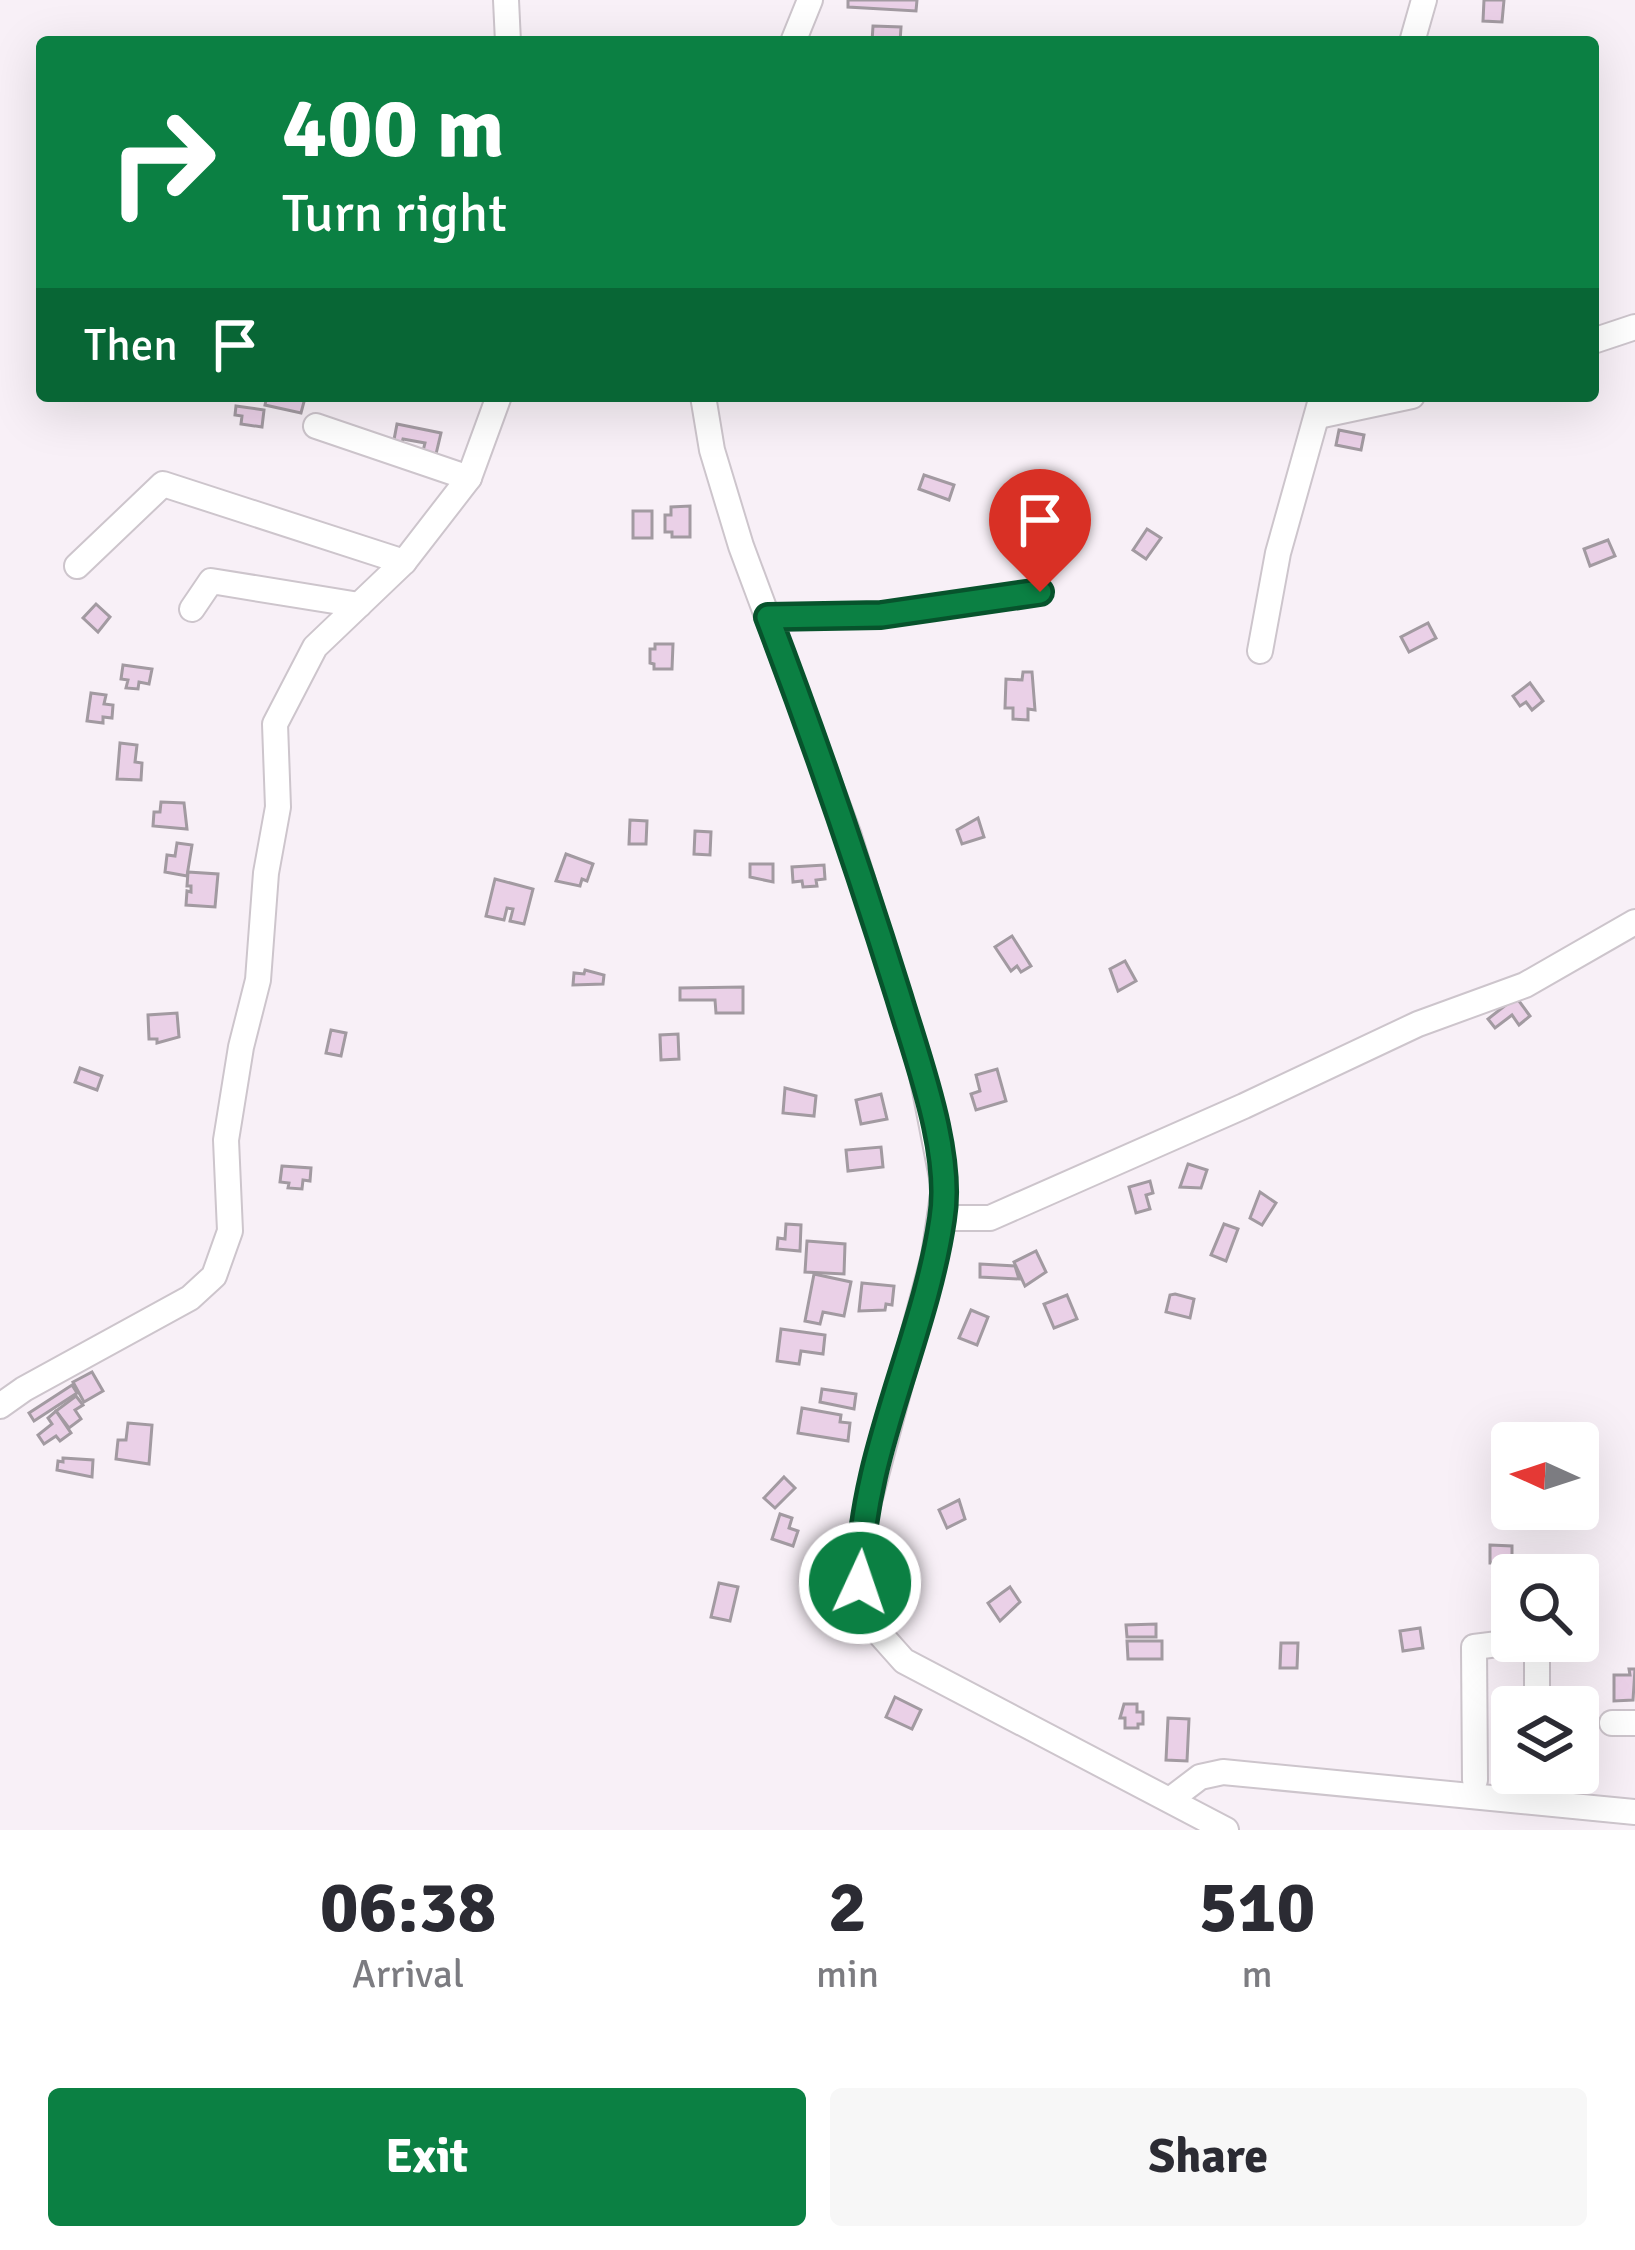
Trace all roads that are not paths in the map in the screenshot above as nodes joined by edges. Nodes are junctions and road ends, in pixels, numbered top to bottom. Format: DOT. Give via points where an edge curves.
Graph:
graph roads {
  1 [pos="506,0"];
  2 [pos="810,0"];
  3 [pos="1424,0"];
  4 [pos="508,36"];
  5 [pos="795,36"];
  6 [pos="1414,36"];
  7 [pos="1635,328"];
  8 [pos="1599,339"];
  9 [pos="497,402"];
  10 [pos="704,402"];
  11 [pos="1357,402"];
  12 [pos="1320,406"];
  13 [pos="316,426"];
  14 [pos="469,478"];
  15 [pos="404,562"];
  16 [pos="77,566"];
  17 [pos="1040,592"];
  18 [pos="359,605"];
  19 [pos="192,609"];
  20 [pos="768,617"];
  21 [pos="1260,651"];
  22 [pos="1635,922"];
  23 [pos="943,1219"];
  24 [pos="0,1406"];
  25 [pos="1491,1645"];
  26 [pos="1475,1780"];
  27 [pos="1538,1794"];
  28 [pos="1172,1799"];
  29 [pos="1538,1802"];
  30 [pos="1635,1812"];
  31 [pos="1226,1830"];
  1 -- 4 [label="street"];
  2 -- 5 [label="street"];
  3 -- 6 [label="street"];
  7 -- 8 [label="street"];
  9 -- 14 [label="street"];
  10 -- 20 [label="street" via="712,450"];
  11 -- 12 [label="street"];
  12 -- 21 [label="street"];
  13 -- 14 [label="street"];
  14 -- 15 [label="street"];
  15 -- 16 [label="street" via="163,484"];
  15 -- 18 [label="street"];
  17 -- 20 [label="street" via="881,615"];
  18 -- 19 [label="street" via="211,581"];
  18 -- 24 [label="street" via="315,647 275,724 278,807 258,980 226,1140 230,1232 214,1276 190,1298"];
  20 -- 23 [label="street" via="849,836 921,1070"];
  22 -- 23 [label="street" via="1525,985 1418,1024 990,1218"];
  23 -- 28 [label="street" via="862,1528 863,1604 904,1660"];
  25 -- 26 [label="street" via="1474,1647"];
  27 -- 29 [label="street"];
  28 -- 29 [label="street" via="1200,1777 1223,1772"];
  28 -- 31 [label="street"];
  29 -- 30 [label="street"];
}
